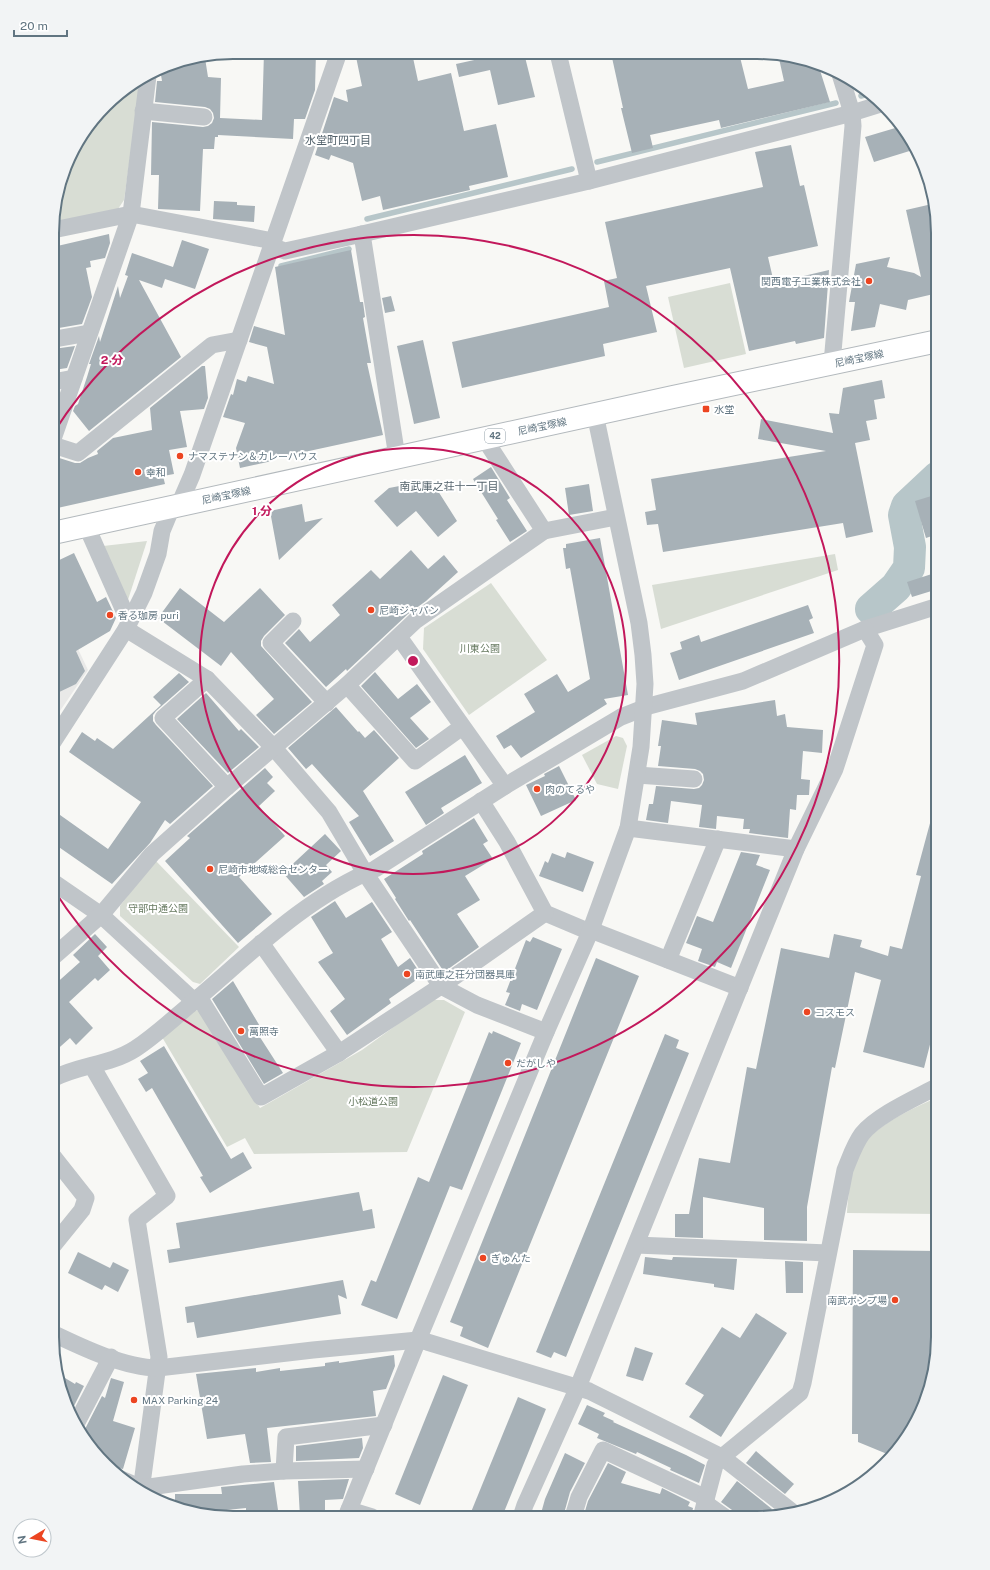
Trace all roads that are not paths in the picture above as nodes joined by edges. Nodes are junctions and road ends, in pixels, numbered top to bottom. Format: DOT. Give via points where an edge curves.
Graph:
graph roads {
  1 [pos="337,59"];
  2 [pos="559,59"];
  3 [pos="147,81"];
  4 [pos="842,81"];
  5 [pos="876,106"];
  6 [pos="143,111"];
  7 [pos="852,113"];
  8 [pos="204,117"];
  9 [pos="588,181"];
  10 [pos="131,214"];
  11 [pos="59,229"];
  12 [pos="362,234"];
  13 [pos="272,243"];
  14 [pos="89,333"];
  15 [pos="59,338"];
  16 [pos="239,340"];
  17 [pos="931,342"];
  18 [pos="832,363"];
  19 [pos="74,378"];
  20 [pos="59,381"];
  21 [pos="595,414"];
  22 [pos="59,422"];
  23 [pos="484,438"];
  24 [pos="59,447"];
  25 [pos="397,457"];
  26 [pos="175,506"];
  27 [pos="616,517"];
  28 [pos="86,525"];
  29 [pos="544,530"];
  30 [pos="59,532"];
  31 [pos="931,608"];
  32 [pos="293,621"];
  33 [pos="128,625"];
  34 [pos="865,629"];
  35 [pos="399,637"];
  36 [pos="207,679"];
  37 [pos="347,685"];
  38 [pos="327,703"];
  39 [pos="644,708"];
  40 [pos="462,727"];
  41 [pos="59,733"];
  42 [pos="274,748"];
  43 [pos="637,775"];
  44 [pos="694,779"];
  45 [pos="505,786"];
  46 [pos="227,787"];
  47 [pos="481,801"];
  48 [pos="628,828"];
  49 [pos="718,839"];
  50 [pos="796,849"];
  51 [pos="365,873"];
  52 [pos="59,886"];
  53 [pos="545,914"];
  54 [pos="102,915"];
  55 [pos="591,931"];
  56 [pos="261,943"];
  57 [pos="59,951"];
  58 [pos="668,960"];
  59 [pos="441,986"];
  60 [pos="740,988"];
  61 [pos="196,999"];
  62 [pos="546,1032"];
  63 [pos="340,1054"];
  64 [pos="92,1066"];
  65 [pos="59,1076"];
  66 [pos="931,1090"];
  67 [pos="59,1165"];
  68 [pos="59,1238"];
  69 [pos="636,1245"];
  70 [pos="828,1253"];
  71 [pos="59,1336"];
  72 [pos="418,1340"];
  73 [pos="111,1357"];
  74 [pos="158,1368"];
  75 [pos="578,1387"];
  76 [pos="79,1418"];
  77 [pos="384,1425"];
  78 [pos="722,1457"];
  79 [pos="366,1469"];
  80 [pos="284,1471"];
  81 [pos="143,1486"];
  82 [pos="148,1489"];
  83 [pos="704,1506"];
  84 [pos="788,1509"];
  85 [pos="349,1511"];
  86 [pos="523,1511"];
  87 [pos="575,1511"];
  88 [pos="713,1511"];
  1 -- 13 [label="street"];
  2 -- 9 [label="street"];
  3 -- 6 [label="street"];
  4 -- 7 [label="street"];
  5 -- 7 [label="street"];
  6 -- 8 [label="street"];
  6 -- 10 [label="street"];
  7 -- 9 [label="street"];
  7 -- 18 [label="street" via="853,126"];
  9 -- 12 [label="street"];
  10 -- 11 [label="street"];
  10 -- 13 [label="street"];
  10 -- 14 [label="street"];
  12 -- 13 [label="street" via="285,251"];
  12 -- 25 [label="street"];
  13 -- 16 [label="street"];
  14 -- 15 [label="street"];
  14 -- 19 [label="street"];
  16 -- 24 [label="street" via="212,345 78,453"];
  16 -- 26 [label="street" via="192,475"];
  17 -- 18 [label="main road, 尼崎宝塚線 / 42"];
  18 -- 21 [label="main road, 尼崎宝塚線 / 42"];
  19 -- 20 [label="street"];
  19 -- 22 [label="street"];
  21 -- 23 [label="main road, 尼崎宝塚線 / 42"];
  21 -- 27 [label="street"];
  23 -- 25 [label="main road, 尼崎宝塚線 / 42"];
  23 -- 29 [label="street"];
  25 -- 26 [label="main road, 尼崎宝塚線 / 42"];
  26 -- 28 [label="main road, 尼崎宝塚線 / 42"];
  26 -- 33 [label="street" via="162,531 158,554 144,593"];
  27 -- 29 [label="street"];
  27 -- 39 [label="street" via="639,623 645,684"];
  28 -- 30 [label="main road, 尼崎宝塚線 / 42"];
  28 -- 33 [label="street"];
  29 -- 35 [label="street" via="415,621"];
  31 -- 34 [label="street"];
  32 -- 38 [label="street" via="271,643"];
  33 -- 36 [label="street"];
  33 -- 41 [label="street"];
  34 -- 39 [label="street" via="743,681"];
  34 -- 50 [label="street" via="875,645 873,652 836,769"];
  35 -- 37 [label="street"];
  35 -- 40 [label="street"];
  36 -- 42 [label="street"];
  36 -- 46 [label="street" via="163,718"];
  37 -- 38 [label="street"];
  37 -- 40 [label="street" via="415,761"];
  38 -- 42 [label="street"];
  39 -- 43 [label="street"];
  39 -- 45 [label="street" via="620,717"];
  40 -- 45 [label="street"];
  42 -- 46 [label="street"];
  42 -- 51 [label="street" via="329,812"];
  43 -- 44 [label="street"];
  43 -- 48 [label="street"];
  45 -- 47 [label="street"];
  46 -- 54 [label="street" via="152,854"];
  47 -- 51 [label="street" via="376,869"];
  47 -- 53 [label="street" via="507,842"];
  48 -- 49 [label="street"];
  48 -- 55 [label="street"];
  49 -- 50 [label="street"];
  49 -- 58 [label="street"];
  50 -- 60 [label="street"];
  51 -- 56 [label="street" via="329,893"];
  51 -- 59 [label="street"];
  52 -- 54 [label="street"];
  53 -- 55 [label="street"];
  53 -- 59 [label="street"];
  54 -- 57 [label="street"];
  54 -- 61 [label="street"];
  55 -- 58 [label="street"];
  55 -- 62 [label="street"];
  56 -- 61 [label="street"];
  56 -- 63 [label="street"];
  58 -- 60 [label="street"];
  59 -- 62 [label="street" via="477,1005"];
  59 -- 63 [label="street"];
  60 -- 69 [label="street"];
  61 -- 63 [label="street" via="260,1097"];
  61 -- 64 [label="street" via="134,1049"];
  62 -- 72 [label="street"];
  64 -- 65 [label="street"];
  64 -- 74 [label="street" via="167,1196 137,1220 158,1344"];
  66 -- 70 [label="street" via="877,1121 863,1134 845,1170"];
  67 -- 68 [label="street" via="86,1198 82,1210"];
  69 -- 70 [label="street"];
  69 -- 75 [label="street"];
  70 -- 78 [label="street" via="800,1393"];
  71 -- 73 [label="street"];
  72 -- 74 [label="street"];
  72 -- 75 [label="street"];
  72 -- 77 [label="street"];
  73 -- 74 [label="street" via="146,1368"];
  73 -- 76 [label="street"];
  74 -- 81 [label="street"];
  75 -- 78 [label="street"];
  75 -- 86 [label="street"];
  77 -- 79 [label="street"];
  77 -- 80 [label="street" via="286,1437"];
  78 -- 83 [label="street" via="715,1465"];
  78 -- 84 [label="street"];
  79 -- 80 [label="street"];
  79 -- 85 [label="street"];
  80 -- 82 [label="street" via="243,1474"];
  83 -- 87 [label="street" via="603,1450 579,1497"];
  83 -- 88 [label="street"];
}
